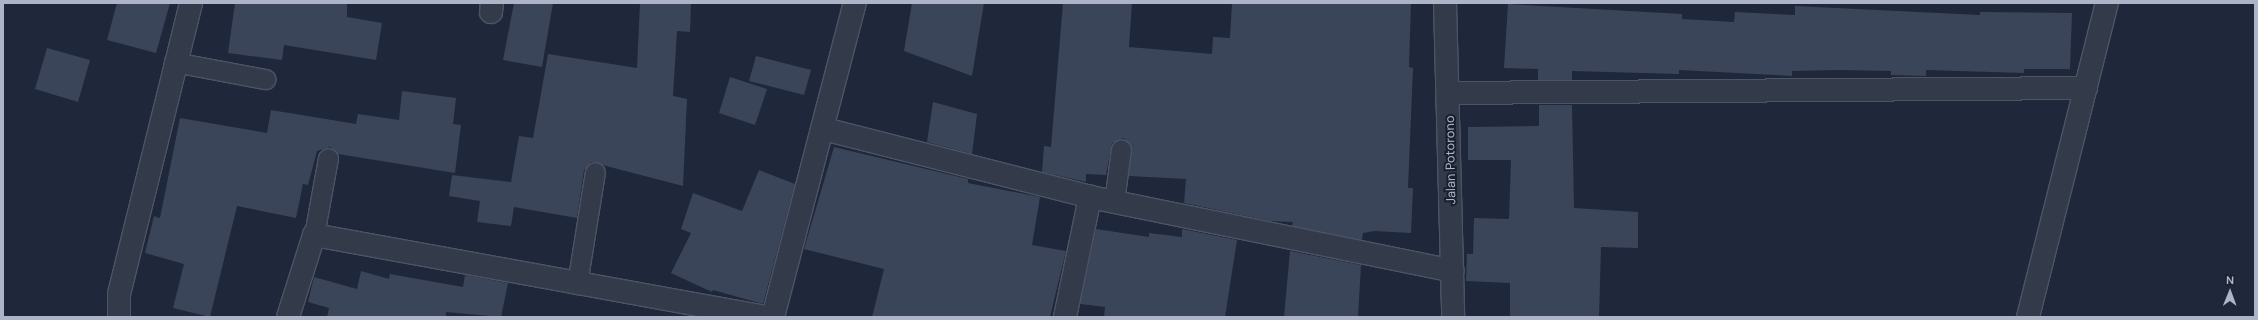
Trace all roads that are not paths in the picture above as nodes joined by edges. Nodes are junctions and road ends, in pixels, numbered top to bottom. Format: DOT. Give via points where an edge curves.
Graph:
graph roads {
  1 [pos="191,3"];
  2 [pos="855,3"];
  3 [pos="1445,3"];
  4 [pos="2107,3"];
  5 [pos="174,62"];
  6 [pos="264,79"];
  7 [pos="2086,88"];
  8 [pos="1449,92"];
  9 [pos="824,129"];
  10 [pos="1121,149"];
  11 [pos="328,158"];
  12 [pos="595,172"];
  13 [pos="1090,198"];
  14 [pos="1114,202"];
  15 [pos="314,235"];
  16 [pos="1453,271"];
  17 [pos="577,284"];
  18 [pos="119,317"];
  19 [pos="288,317"];
  20 [pos="765,317"];
  21 [pos="773,317"];
  22 [pos="1065,317"];
  23 [pos="1452,317"];
  24 [pos="2028,317"];
  1 -- 5 [label="street"];
  2 -- 9 [label="street"];
  3 -- 8 [label="street, Jalan Potorono"];
  4 -- 7 [label="street"];
  5 -- 6 [label="lane"];
  5 -- 18 [label="street" via="119,294"];
  7 -- 8 [label="street"];
  7 -- 24 [label="street"];
  8 -- 16 [label="street, Jalan Potorono"];
  9 -- 13 [label="street"];
  9 -- 21 [label="street"];
  10 -- 14 [label="lane"];
  11 -- 15 [label="lane"];
  12 -- 17 [label="lane"];
  13 -- 14 [label="street"];
  13 -- 22 [label="street"];
  14 -- 16 [label="street"];
  15 -- 17 [label="street"];
  15 -- 19 [label="street"];
  16 -- 23 [label="street, Jalan Potorono"];
  17 -- 20 [label="street"];
}
